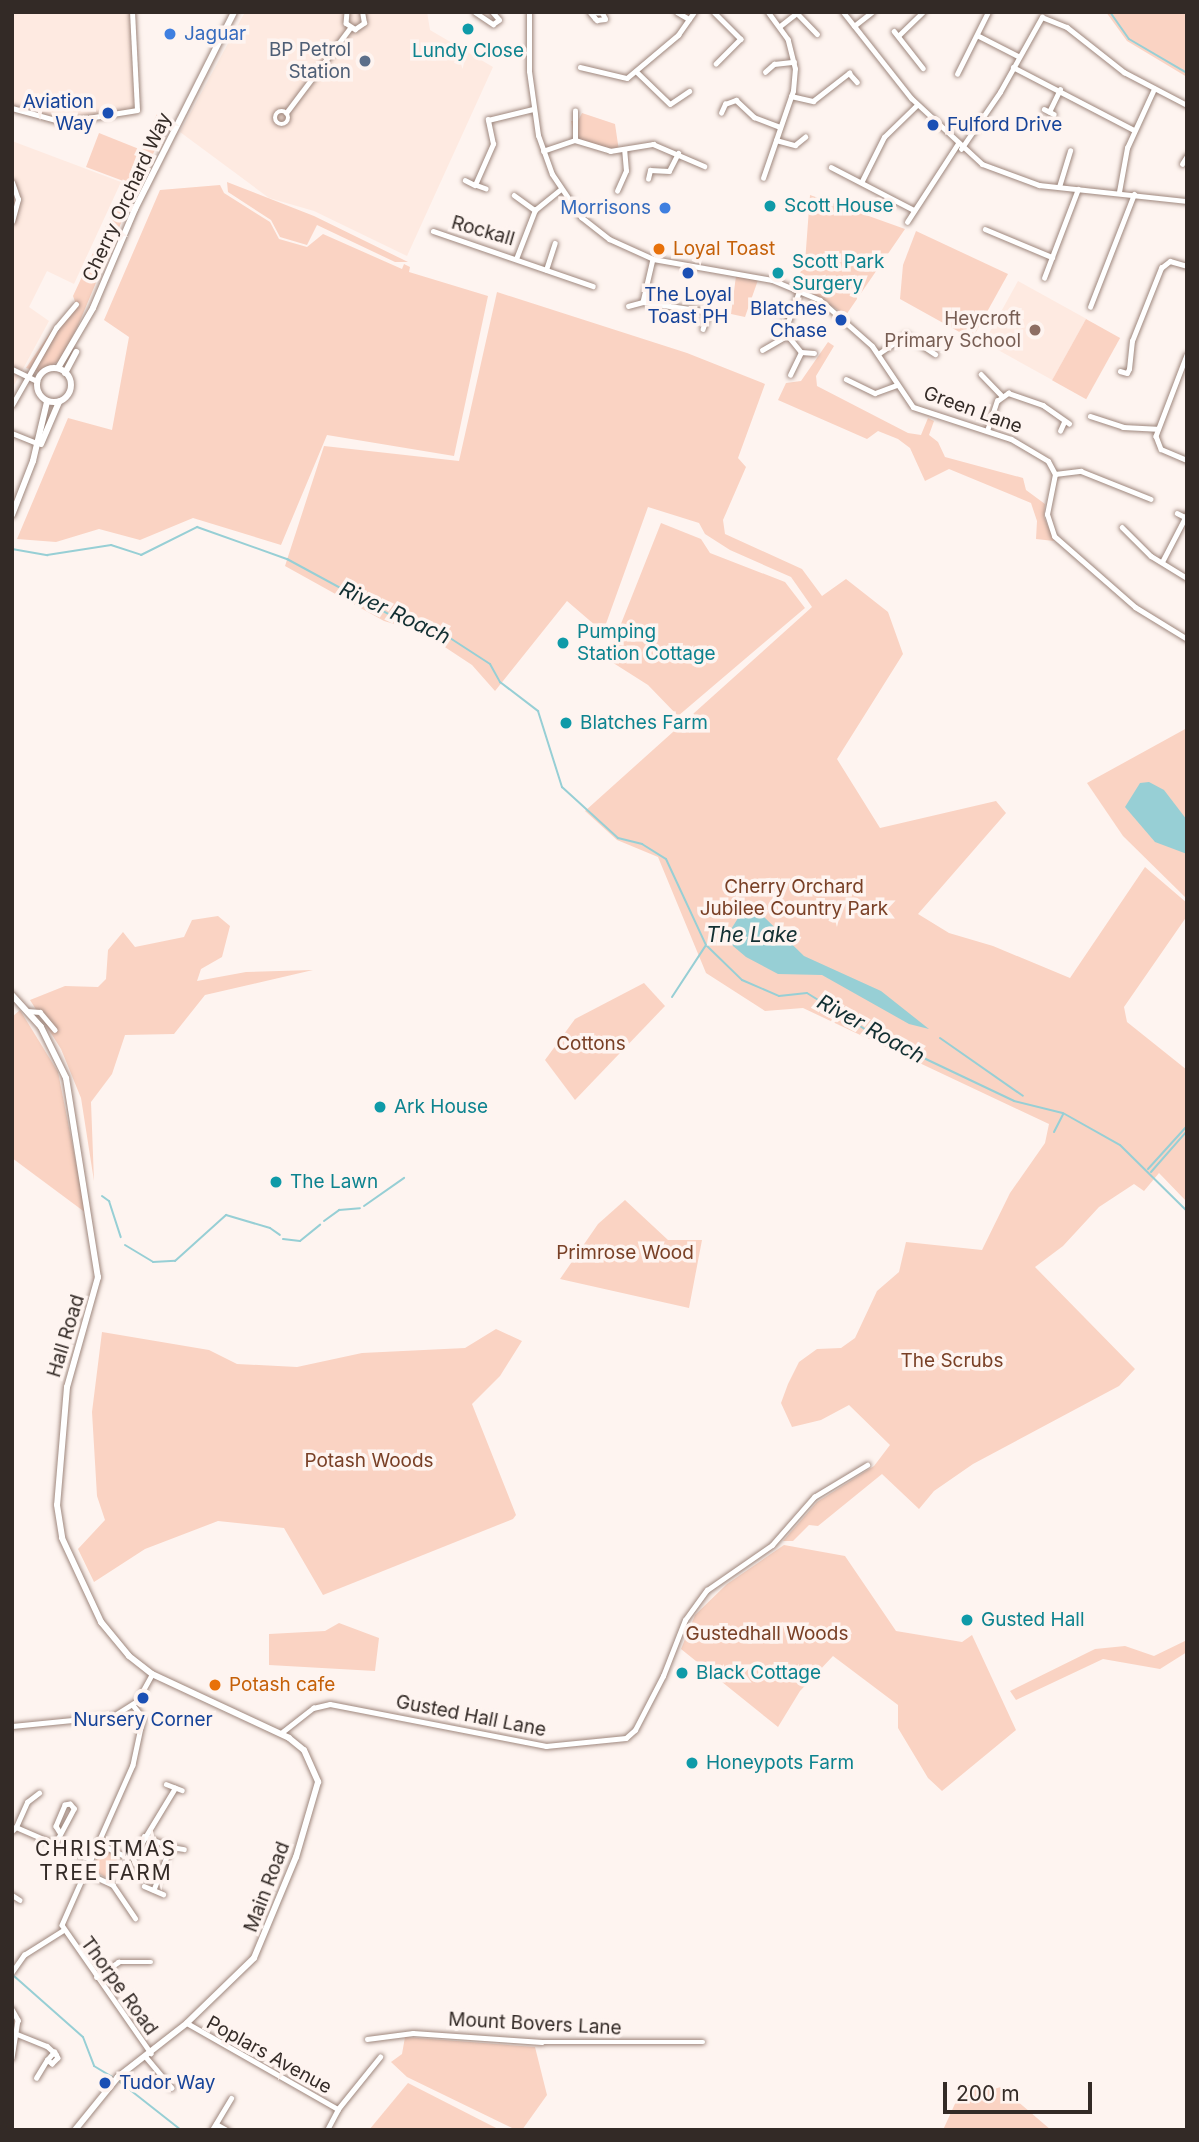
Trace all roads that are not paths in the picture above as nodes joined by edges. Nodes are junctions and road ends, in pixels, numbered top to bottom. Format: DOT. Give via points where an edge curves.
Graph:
graph roads {
  1 [pos="132,12"];
  2 [pos="237,12"];
  3 [pos="347,12"];
  4 [pos="362,12"];
  5 [pos="475,12"];
  6 [pos="492,12"];
  7 [pos="529,12"];
  8 [pos="677,12"];
  9 [pos="694,12"];
  10 [pos="714,12"];
  11 [pos="768,12"];
  12 [pos="797,12"];
  13 [pos="843,12"];
  14 [pos="872,12"];
  15 [pos="923,12"];
  16 [pos="988,12"];
  17 [pos="689,19"];
  18 [pos="780,26"];
  19 [pos="854,26"];
  20 [pos="349,28"];
  21 [pos="817,34"];
  22 [pos="979,37"];
  23 [pos="1018,56"];
  24 [pos="794,61"];
  25 [pos="716,64"];
  26 [pos="580,67"];
  27 [pos="1013,67"];
  28 [pos="923,68"];
  29 [pos="636,71"];
  30 [pos="957,71"];
  31 [pos="765,72"];
  32 [pos="858,82"];
  33 [pos="1060,89"];
  34 [pos="1154,89"];
  35 [pos="689,91"];
  36 [pos="791,96"];
  37 [pos="917,104"];
  38 [pos="1187,105"];
  39 [pos="12,108"];
  40 [pos="533,109"];
  41 [pos="575,111"];
  42 [pos="1049,112"];
  43 [pos="286,113"];
  44 [pos="721,113"];
  45 [pos="780,127"];
  46 [pos="1134,130"];
  47 [pos="805,137"];
  48 [pos="575,140"];
  49 [pos="776,140"];
  50 [pos="959,147"];
  51 [pos="624,150"];
  52 [pos="543,151"];
  53 [pos="1070,152"];
  54 [pos="678,153"];
  55 [pos="1187,156"];
  56 [pos="1182,164"];
  57 [pos="704,166"];
  58 [pos="831,167"];
  59 [pos="648,178"];
  60 [pos="762,178"];
  61 [pos="465,180"];
  62 [pos="862,181"];
  63 [pos="12,182"];
  64 [pos="475,185"];
  65 [pos="1059,188"];
  66 [pos="1077,189"];
  67 [pos="486,190"];
  68 [pos="561,190"];
  69 [pos="617,191"];
  70 [pos="1119,192"];
  71 [pos="1135,194"];
  72 [pos="514,195"];
  73 [pos="1187,201"];
  74 [pos="535,210"];
  75 [pos="914,210"];
  76 [pos="12,221"];
  77 [pos="907,222"];
  78 [pos="985,229"];
  79 [pos="433,231"];
  80 [pos="555,243"];
  81 [pos="1052,257"];
  82 [pos="516,259"];
  83 [pos="653,259"];
  84 [pos="1187,266"];
  85 [pos="546,270"];
  86 [pos="1044,278"];
  87 [pos="593,286"];
  88 [pos="800,290"];
  89 [pos="643,302"];
  90 [pos="76,304"];
  91 [pos="628,306"];
  92 [pos="1090,307"];
  93 [pos="93,308"];
  94 [pos="768,308"];
  95 [pos="788,315"];
  96 [pos="703,329"];
  97 [pos="786,336"];
  98 [pos="762,351"];
  99 [pos="801,352"];
  100 [pos="814,353"];
  101 [pos="878,354"];
  102 [pos="935,354"];
  103 [pos="1187,355"];
  104 [pos="58,368"];
  105 [pos="12,369"];
  106 [pos="1120,371"];
  107 [pos="65,373"];
  108 [pos="981,374"];
  109 [pos="790,375"];
  110 [pos="28,376"];
  111 [pos="846,379"];
  112 [pos="37,380"];
  113 [pos="897,385"];
  114 [pos="1001,395"];
  115 [pos="47,402"];
  116 [pos="58,402"];
  117 [pos="12,404"];
  118 [pos="1090,416"];
  119 [pos="1156,429"];
  120 [pos="987,431"];
  121 [pos="1060,431"];
  122 [pos="12,433"];
  123 [pos="37,443"];
  124 [pos="1187,460"];
  125 [pos="33,461"];
  126 [pos="1055,474"];
  127 [pos="1151,499"];
  128 [pos="1177,513"];
  129 [pos="12,515"];
  130 [pos="1186,515"];
  131 [pos="1122,527"];
  132 [pos="1162,562"];
  133 [pos="1187,578"];
  134 [pos="1187,639"];
  135 [pos="12,995"];
  136 [pos="27,1011"];
  137 [pos="55,1030"];
  138 [pos="867,1465"];
  139 [pos="152,1674"];
  140 [pos="133,1705"];
  141 [pos="12,1726"];
  142 [pos="281,1733"];
  143 [pos="166,1784"];
  144 [pos="174,1788"];
  145 [pos="181,1790"];
  146 [pos="39,1793"];
  147 [pos="14,1829"];
  148 [pos="59,1830"];
  149 [pos="144,1836"];
  150 [pos="98,1843"];
  151 [pos="55,1844"];
  152 [pos="171,1847"];
  153 [pos="184,1849"];
  154 [pos="132,1856"];
  155 [pos="90,1859"];
  156 [pos="85,1872"];
  157 [pos="143,1877"];
  158 [pos="144,1886"];
  159 [pos="154,1890"];
  160 [pos="163,1894"];
  161 [pos="12,1895"];
  162 [pos="20,1900"];
  163 [pos="138,1906"];
  164 [pos="131,1911"];
  165 [pos="135,1918"];
  166 [pos="62,1931"];
  167 [pos="151,1962"];
  168 [pos="12,1972"];
  169 [pos="96,1977"];
  170 [pos="12,2010"];
  171 [pos="187,2023"];
  172 [pos="17,2034"];
  173 [pos="367,2039"];
  174 [pos="704,2042"];
  175 [pos="149,2055"];
  176 [pos="12,2057"];
  177 [pos="380,2057"];
  178 [pos="36,2078"];
  179 [pos="172,2088"];
  180 [pos="231,2098"];
  181 [pos="338,2109"];
  182 [pos="216,2124"];
  183 [pos="75,2130"];
  184 [pos="212,2130"];
  185 [pos="227,2130"];
  186 [pos="327,2130"];
  1 -- 39 [label="street" via="138,110 63,122"];
  2 -- 93 [label="main road, Cherry Orchard Way" via="135,209"];
  3 -- 20 [label="street"];
  4 -- 20 [label="street" via="362,26"];
  5 -- 6 [label="street" via="493,24 499,20"];
  7 -- 40 [label="street, Green Lane"];
  8 -- 17 [label="street"];
  9 -- 17 [label="street"];
  10 -- 25 [label="street" via="741,39"];
  11 -- 18 [label="street"];
  12 -- 18 [label="street"];
  12 -- 21 [label="street"];
  13 -- 19 [label="street"];
  14 -- 19 [label="street"];
  15 -- 28 [label="street" via="896,33"];
  16 -- 22 [label="street"];
  17 -- 29 [label="street"];
  18 -- 24 [label="street"];
  19 -- 37 [label="street"];
  20 -- 43 [label="street"];
  22 -- 23 [label="street"];
  22 -- 30 [label="street"];
  23 -- 27 [label="street"];
  23 -- 34 [label="street" via="1037,20 1049,18"];
  24 -- 31 [label="street" via="774,64"];
  24 -- 36 [label="street"];
  26 -- 29 [label="street" via="620,80"];
  27 -- 33 [label="street"];
  27 -- 50 [label="street"];
  29 -- 35 [label="street" via="670,104"];
  32 -- 36 [label="street" via="847,71 813,101"];
  33 -- 42 [label="street"];
  33 -- 46 [label="street"];
  34 -- 38 [label="street"];
  34 -- 46 [label="street"];
  36 -- 45 [label="street"];
  37 -- 50 [label="street"];
  37 -- 62 [label="street" via="884,137"];
  40 -- 52 [label="street, Green Lane"];
  40 -- 64 [label="street" via="490,118 493,144"];
  41 -- 48 [label="street"];
  44 -- 45 [label="street" via="725,104 736,100 754,117"];
  45 -- 49 [label="street"];
  46 -- 70 [label="street"];
  47 -- 49 [label="street" via="794,145"];
  48 -- 51 [label="street" via="610,151"];
  48 -- 52 [label="street"];
  49 -- 60 [label="street"];
  50 -- 65 [label="street" via="998,172"];
  50 -- 75 [label="street"];
  51 -- 54 [label="street" via="650,144"];
  51 -- 69 [label="street" via="626,171"];
  52 -- 68 [label="street, Green Lane"];
  53 -- 65 [label="street"];
  54 -- 57 [label="street"];
  54 -- 59 [label="street" via="669,171 650,170"];
  55 -- 56 [label="street"];
  58 -- 62 [label="street"];
  61 -- 64 [label="street"];
  62 -- 75 [label="street"];
  63 -- 76 [label="street" via="18,199"];
  64 -- 67 [label="street"];
  65 -- 66 [label="street"];
  66 -- 70 [label="street"];
  66 -- 81 [label="street"];
  68 -- 74 [label="street, Rockall"];
  68 -- 83 [label="street, Green Lane" via="595,229"];
  70 -- 71 [label="street"];
  71 -- 73 [label="street"];
  71 -- 92 [label="street"];
  72 -- 74 [label="street, Rockall"];
  74 -- 82 [label="street, Rockall"];
  75 -- 77 [label="street"];
  78 -- 81 [label="street"];
  79 -- 82 [label="street, Rockall"];
  80 -- 85 [label="street"];
  81 -- 86 [label="street"];
  82 -- 85 [label="street"];
  83 -- 88 [label="street, Green Lane" via="761,277"];
  83 -- 89 [label="street"];
  84 -- 106 [label="street" via="1170,261 1161,268 1132,341 1129,369"];
  85 -- 87 [label="street"];
  88 -- 95 [label="street"];
  88 -- 101 [label="street, Green Lane" via="845,320"];
  89 -- 91 [label="street"];
  89 -- 96 [label="street" via="651,307 709,312"];
  90 -- 110 [label="street"];
  93 -- 104 [label="main road, Cherry Orchard Way"];
  93 -- 107 [label="main road"];
  94 -- 95 [label="street"];
  95 -- 97 [label="street"];
  97 -- 98 [label="street"];
  97 -- 99 [label="street"];
  99 -- 100 [label="street"];
  99 -- 109 [label="street"];
  101 -- 102 [label="street" via="906,335"];
  101 -- 113 [label="street, Green Lane"];
  103 -- 119 [label="street"];
  104 -- 107 [label="main road"];
  104 -- 112 [label="main road" via="46,370"];
  105 -- 110 [label="street"];
  107 -- 116 [label="main road" via="71,385 68,396"];
  108 -- 114 [label="street"];
  110 -- 112 [label="street"];
  110 -- 117 [label="street"];
  111 -- 113 [label="street" via="875,393"];
  112 -- 115 [label="main road" via="38,394"];
  113 -- 120 [label="street, Green Lane" via="909,404 924,414"];
  114 -- 120 [label="street"];
  114 -- 121 [label="street" via="1019,394 1067,422"];
  115 -- 116 [label="main road"];
  115 -- 123 [label="main road"];
  116 -- 125 [label="main road"];
  118 -- 119 [label="street" via="1123,427"];
  119 -- 124 [label="street" via="1161,449"];
  120 -- 126 [label="street, Green Lane" via="1038,454"];
  122 -- 123 [label="street"];
  123 -- 125 [label="main road"];
  125 -- 129 [label="main road"];
  126 -- 127 [label="street" via="1081,471"];
  126 -- 134 [label="street" via="1047,514 1054,536 1135,607"];
  128 -- 130 [label="street"];
  130 -- 132 [label="street"];
  131 -- 132 [label="street"];
  132 -- 133 [label="street"];
  135 -- 136 [label="main road, Hall Road"];
  136 -- 137 [label="street" via="40,1012"];
  136 -- 139 [label="main road, Hall Road" via="55,1052 66,1078 98,1276 67,1388 58,1521 101,1622"];
  138 -- 142 [label="street, Gusted Hall Lane" via="814,1497 772,1545 707,1590 685,1619 663,1676 635,1730 626,1738 546,1746 330,1704 313,1708"];
  139 -- 140 [label="street"];
  139 -- 142 [label="main road, Main Road"];
  140 -- 141 [label="street" via="103,1718"];
  140 -- 150 [label="street, Thorpe Road" via="143,1718 134,1765"];
  142 -- 171 [label="main road, Main Road" via="303,1749 317,1782 315,1799 264,1941 245,1970"];
  143 -- 144 [label="street"];
  144 -- 145 [label="street"];
  144 -- 149 [label="street" via="166,1810 152,1820"];
  146 -- 147 [label="street" via="27,1802"];
  147 -- 151 [label="street"];
  148 -- 148 [label="street" via="56,1826 70,1804 74,1809 64,1830"];
  148 -- 151 [label="street"];
  149 -- 152 [label="street"];
  149 -- 154 [label="street"];
  150 -- 154 [label="street"];
  150 -- 155 [label="street, Thorpe Road"];
  151 -- 155 [label="street"];
  152 -- 153 [label="street"];
  152 -- 159 [label="street"];
  154 -- 157 [label="street"];
  155 -- 156 [label="street, Thorpe Road"];
  156 -- 164 [label="street" via="113,1885"];
  156 -- 166 [label="street, Thorpe Road"];
  158 -- 159 [label="street"];
  159 -- 160 [label="street"];
  161 -- 162 [label="street"];
  163 -- 164 [label="street"];
  164 -- 165 [label="street"];
  166 -- 168 [label="street" via="24,1955"];
  166 -- 169 [label="street, Thorpe Road"];
  167 -- 169 [label="street" via="118,1962"];
  169 -- 175 [label="street, Thorpe Road"];
  170 -- 172 [label="street" via="19,2020"];
  171 -- 175 [label="main road, Main Road"];
  171 -- 181 [label="street, Poplars Avenue"];
  172 -- 176 [label="street"];
  172 -- 178 [label="street" via="54,2052 56,2061 47,2060"];
  173 -- 174 [label="street, Mount Bovers Lane" via="413,2033 542,2042"];
  175 -- 179 [label="street, Thorpe Road"];
  175 -- 183 [label="main road, Main Road" via="118,2077"];
  177 -- 181 [label="street"];
  180 -- 182 [label="street"];
  181 -- 186 [label="street"];
  182 -- 184 [label="street"];
  182 -- 185 [label="street"];
}
